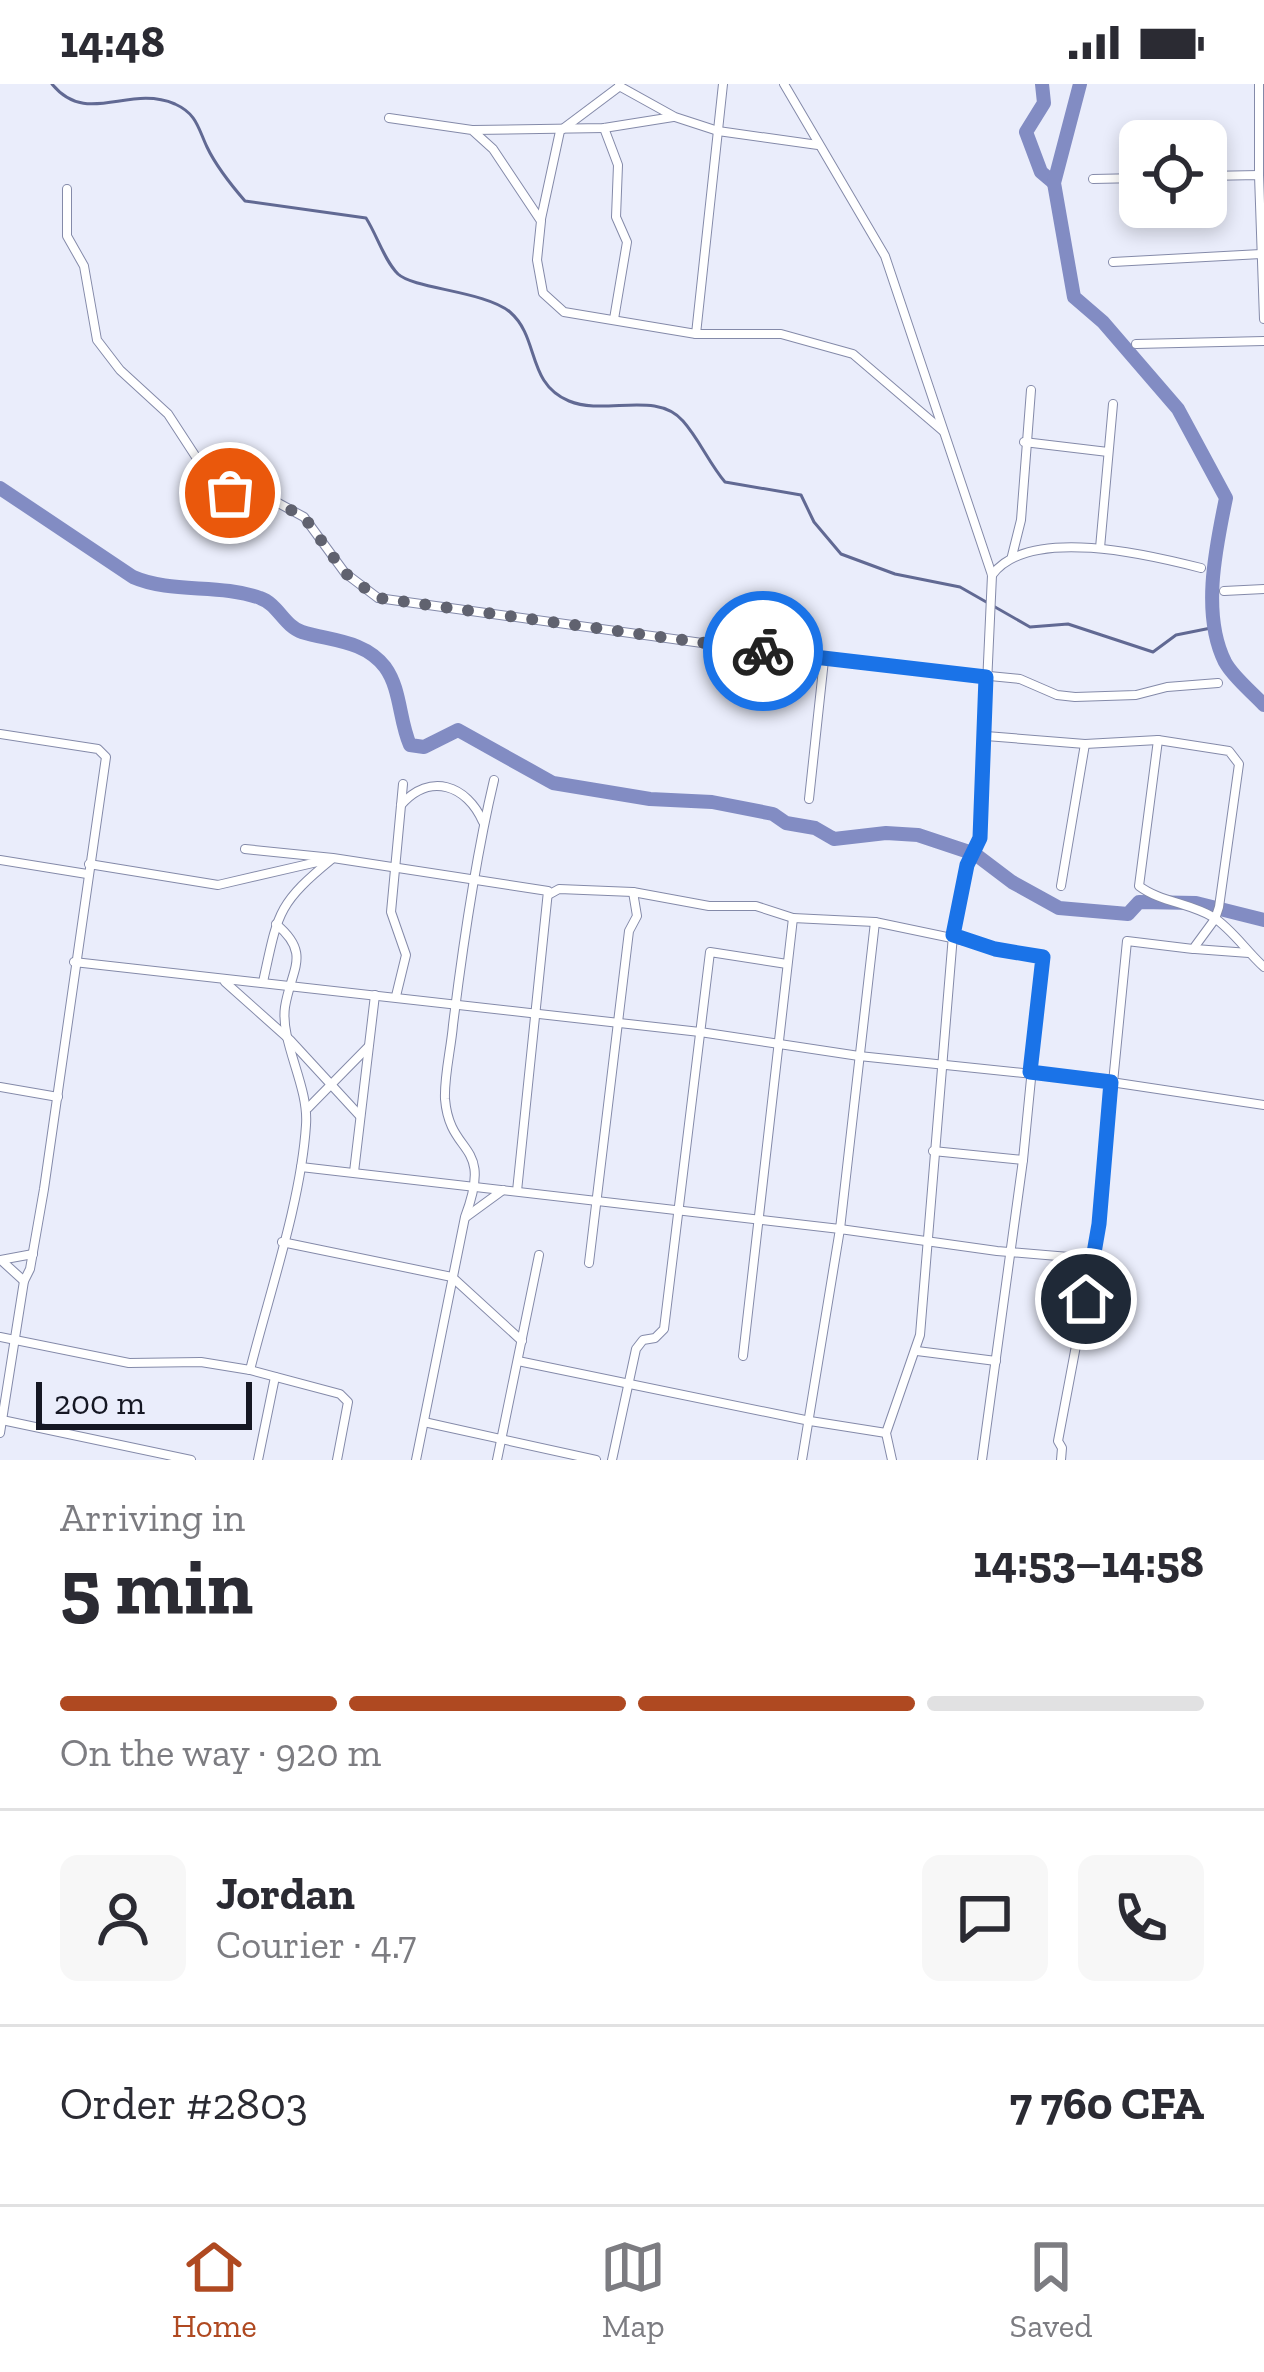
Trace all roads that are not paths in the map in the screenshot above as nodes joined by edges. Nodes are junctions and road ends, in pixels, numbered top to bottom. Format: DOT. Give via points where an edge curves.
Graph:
graph roads {
  1 [pos="723,84"];
  2 [pos="784,84"];
  3 [pos="1259,84"];
  4 [pos="620,85"];
  5 [pos="1261,113"];
  6 [pos="674,117"];
  7 [pos="388,118"];
  8 [pos="604,128"];
  9 [pos="472,130"];
  10 [pos="560,130"];
  11 [pos="718,131"];
  12 [pos="819,145"];
  13 [pos="1259,175"];
  14 [pos="1227,176"];
  15 [pos="1119,178"];
  16 [pos="1093,179"];
  17 [pos="67,189"];
  18 [pos="541,220"];
  19 [pos="1261,254"];
  20 [pos="1113,262"];
  21 [pos="614,319"];
  22 [pos="1264,319"];
  23 [pos="696,334"];
  24 [pos="1264,340"];
  25 [pos="1136,344"];
  26 [pos="1031,390"];
  27 [pos="1113,404"];
  28 [pos="945,434"];
  29 [pos="1024,442"];
  30 [pos="1108,452"];
  31 [pos="1100,548"];
  32 [pos="1011,557"];
  33 [pos="1201,568"];
  34 [pos="992,575"];
  35 [pos="1264,590"];
  36 [pos="1224,591"];
  37 [pos="824,660"];
  38 [pos="986,677"];
  39 [pos="1218,683"];
  40 [pos="0,734"];
  41 [pos="986,736"];
  42 [pos="1158,740"];
  43 [pos="1084,745"];
  44 [pos="494,780"];
  45 [pos="403,784"];
  46 [pos="808,799"];
  47 [pos="400,805"];
  48 [pos="484,823"];
  49 [pos="244,849"];
  50 [pos="333,858"];
  51 [pos="0,860"];
  52 [pos="392,867"];
  53 [pos="88,869"];
  54 [pos="475,878"];
  55 [pos="1060,886"];
  56 [pos="633,892"];
  57 [pos="550,894"];
  58 [pos="793,918"];
  59 [pos="1215,919"];
  60 [pos="875,922"];
  61 [pos="276,924"];
  62 [pos="953,935"];
  63 [pos="1193,949"];
  64 [pos="1249,953"];
  65 [pos="74,962"];
  66 [pos="788,964"];
  67 [pos="1264,967"];
  68 [pos="224,980"];
  69 [pos="263,982"];
  70 [pos="294,984"];
  71 [pos="375,995"];
  72 [pos="396,996"];
  73 [pos="456,1003"];
  74 [pos="537,1012"];
  75 [pos="619,1024"];
  76 [pos="700,1032"];
  77 [pos="290,1040"];
  78 [pos="778,1042"];
  79 [pos="368,1047"];
  80 [pos="859,1056"];
  81 [pos="940,1064"];
  82 [pos="1030,1072"];
  83 [pos="1111,1082"];
  84 [pos="329,1086"];
  85 [pos="0,1088"];
  86 [pos="58,1097"];
  87 [pos="1264,1105"];
  88 [pos="307,1109"];
  89 [pos="360,1116"];
  90 [pos="933,1151"];
  91 [pos="1023,1160"];
  92 [pos="301,1167"];
  93 [pos="354,1172"];
  94 [pos="477,1185"];
  95 [pos="504,1190"];
  96 [pos="517,1191"];
  97 [pos="597,1201"];
  98 [pos="680,1211"];
  99 [pos="465,1217"];
  100 [pos="758,1219"];
  101 [pos="840,1229"];
  102 [pos="282,1242"];
  103 [pos="925,1242"];
  104 [pos="1011,1250"];
  105 [pos="33,1254"];
  106 [pos="539,1255"];
  107 [pos="1093,1258"];
  108 [pos="1,1260"];
  109 [pos="590,1263"];
  110 [pos="452,1277"];
  111 [pos="24,1281"];
  112 [pos="0,1337"];
  113 [pos="14,1340"];
  114 [pos="521,1341"];
  115 [pos="916,1352"];
  116 [pos="743,1356"];
  117 [pos="518,1361"];
  118 [pos="996,1361"];
  119 [pos="250,1370"];
  120 [pos="275,1377"];
  121 [pos="629,1384"];
  122 [pos="2,1420"];
  123 [pos="810,1421"];
  124 [pos="424,1422"];
  125 [pos="886,1432"];
  126 [pos="0,1433"];
  127 [pos="502,1439"];
  128 [pos="192,1460"];
  129 [pos="257,1460"];
  130 [pos="337,1460"];
  131 [pos="416,1460"];
  132 [pos="497,1460"];
  133 [pos="596,1460"];
  134 [pos="612,1460"];
  135 [pos="802,1460"];
  136 [pos="892,1460"];
  137 [pos="982,1460"];
  138 [pos="1060,1460"];
  1 -- 11 [label="street"];
  2 -- 12 [label="street"];
  3 -- 5 [label="street"];
  4 -- 6 [label="street"];
  4 -- 10 [label="street"];
  5 -- 13 [label="street"];
  6 -- 8 [label="street"];
  6 -- 11 [label="street"];
  7 -- 9 [label="street"];
  8 -- 10 [label="street"];
  8 -- 21 [label="street" via="627,242"];
  9 -- 10 [label="street"];
  9 -- 18 [label="street"];
  10 -- 18 [label="street"];
  11 -- 12 [label="street"];
  11 -- 23 [label="street"];
  12 -- 28 [label="street" via="885,256"];
  13 -- 14 [label="street"];
  13 -- 19 [label="street"];
  15 -- 16 [label="street"];
  17 -- 37 [label="street" via="67,236 84,266 97,340 230,493 269,498 304,517 360,588 378,598"];
  18 -- 21 [label="street" via="543,293 564,312"];
  19 -- 20 [label="street"];
  19 -- 22 [label="street"];
  21 -- 23 [label="street"];
  23 -- 28 [label="street" via="781,334 853,355"];
  24 -- 25 [label="street"];
  26 -- 29 [label="street"];
  27 -- 30 [label="street"];
  28 -- 34 [label="street"];
  29 -- 30 [label="street"];
  29 -- 32 [label="street"];
  30 -- 31 [label="street"];
  31 -- 32 [label="street"];
  31 -- 33 [label="street"];
  32 -- 34 [label="street"];
  34 -- 38 [label="street"];
  35 -- 36 [label="street"];
  37 -- 38 [label="street"];
  37 -- 46 [label="street"];
  38 -- 39 [label="street" via="1098,698"];
  38 -- 41 [label="street"];
  40 -- 53 [label="street" via="104,753"];
  41 -- 43 [label="street"];
  41 -- 62 [label="street" via="980,838"];
  42 -- 43 [label="street"];
  42 -- 59 [label="street" via="1139,886"];
  42 -- 59 [label="street" via="1238,758"];
  43 -- 55 [label="street"];
  44 -- 48 [label="street"];
  45 -- 47 [label="street"];
  47 -- 48 [label="street" via="437,786 457,790 474,801"];
  47 -- 52 [label="street"];
  48 -- 54 [label="street"];
  49 -- 50 [label="street"];
  50 -- 52 [label="street"];
  50 -- 53 [label="street" via="218,885"];
  50 -- 61 [label="street" via="290,893"];
  51 -- 53 [label="street"];
  52 -- 54 [label="street"];
  52 -- 72 [label="street" via="391,912 406,955"];
  53 -- 65 [label="street"];
  54 -- 57 [label="street"];
  54 -- 73 [label="street"];
  56 -- 57 [label="street"];
  56 -- 58 [label="street"];
  56 -- 75 [label="street" via="637,916"];
  57 -- 74 [label="street"];
  58 -- 60 [label="street"];
  58 -- 66 [label="street"];
  59 -- 63 [label="street"];
  59 -- 64 [label="street"];
  60 -- 62 [label="street"];
  60 -- 80 [label="street"];
  61 -- 69 [label="street"];
  61 -- 70 [label="street" via="293,938"];
  62 -- 81 [label="street"];
  62 -- 82 [label="street" via="1043,957"];
  63 -- 64 [label="street"];
  63 -- 83 [label="street" via="1127,941"];
  64 -- 67 [label="street"];
  65 -- 68 [label="street"];
  65 -- 86 [label="street"];
  66 -- 76 [label="street" via="710,952"];
  66 -- 78 [label="street"];
  68 -- 69 [label="street"];
  68 -- 77 [label="street"];
  69 -- 70 [label="street"];
  70 -- 71 [label="street"];
  70 -- 77 [label="street" via="285,1009"];
  71 -- 72 [label="street"];
  71 -- 79 [label="street"];
  72 -- 73 [label="street"];
  73 -- 74 [label="street"];
  73 -- 94 [label="street" via="445,1100 475,1158"];
  74 -- 75 [label="street"];
  74 -- 96 [label="street"];
  75 -- 76 [label="street"];
  75 -- 97 [label="street"];
  76 -- 78 [label="street"];
  76 -- 98 [label="street"];
  77 -- 84 [label="street"];
  77 -- 88 [label="street"];
  78 -- 80 [label="street"];
  78 -- 100 [label="street"];
  79 -- 84 [label="street"];
  79 -- 89 [label="street"];
  80 -- 81 [label="street"];
  80 -- 101 [label="street"];
  81 -- 82 [label="street"];
  81 -- 90 [label="street"];
  82 -- 83 [label="street"];
  82 -- 91 [label="street"];
  83 -- 87 [label="street"];
  83 -- 107 [label="street"];
  84 -- 88 [label="street"];
  84 -- 89 [label="street"];
  85 -- 86 [label="street"];
  86 -- 105 [label="street"];
  88 -- 92 [label="street"];
  89 -- 93 [label="street"];
  90 -- 91 [label="street"];
  90 -- 103 [label="street"];
  91 -- 104 [label="street"];
  92 -- 93 [label="street"];
  92 -- 102 [label="street"];
  93 -- 94 [label="street"];
  94 -- 95 [label="street"];
  94 -- 99 [label="street"];
  95 -- 96 [label="street"];
  95 -- 99 [label="street"];
  96 -- 97 [label="street"];
  97 -- 98 [label="street"];
  97 -- 109 [label="street"];
  98 -- 100 [label="street"];
  98 -- 121 [label="street" via="664,1329 639,1345"];
  99 -- 110 [label="street"];
  100 -- 101 [label="street"];
  100 -- 116 [label="street"];
  101 -- 103 [label="street"];
  101 -- 123 [label="street"];
  102 -- 110 [label="street"];
  102 -- 119 [label="street"];
  103 -- 104 [label="street"];
  103 -- 115 [label="street"];
  104 -- 107 [label="street"];
  104 -- 118 [label="street"];
  105 -- 108 [label="street"];
  105 -- 111 [label="street"];
  106 -- 114 [label="street"];
  107 -- 138 [label="street"];
  108 -- 111 [label="street"];
  110 -- 114 [label="street"];
  110 -- 124 [label="street"];
  111 -- 113 [label="street"];
  112 -- 113 [label="street"];
  113 -- 119 [label="street" via="129,1363"];
  113 -- 122 [label="street"];
  114 -- 117 [label="street"];
  115 -- 118 [label="street"];
  115 -- 125 [label="street"];
  117 -- 121 [label="street"];
  117 -- 127 [label="street"];
  118 -- 137 [label="street"];
  119 -- 120 [label="street"];
  120 -- 129 [label="street"];
  120 -- 130 [label="street" via="348,1402"];
  121 -- 123 [label="street"];
  121 -- 134 [label="street"];
  122 -- 126 [label="street"];
  122 -- 128 [label="street"];
  123 -- 125 [label="street"];
  123 -- 135 [label="street"];
  124 -- 127 [label="street"];
  124 -- 131 [label="street"];
  125 -- 136 [label="street"];
  127 -- 132 [label="street"];
  127 -- 133 [label="street"];
}
